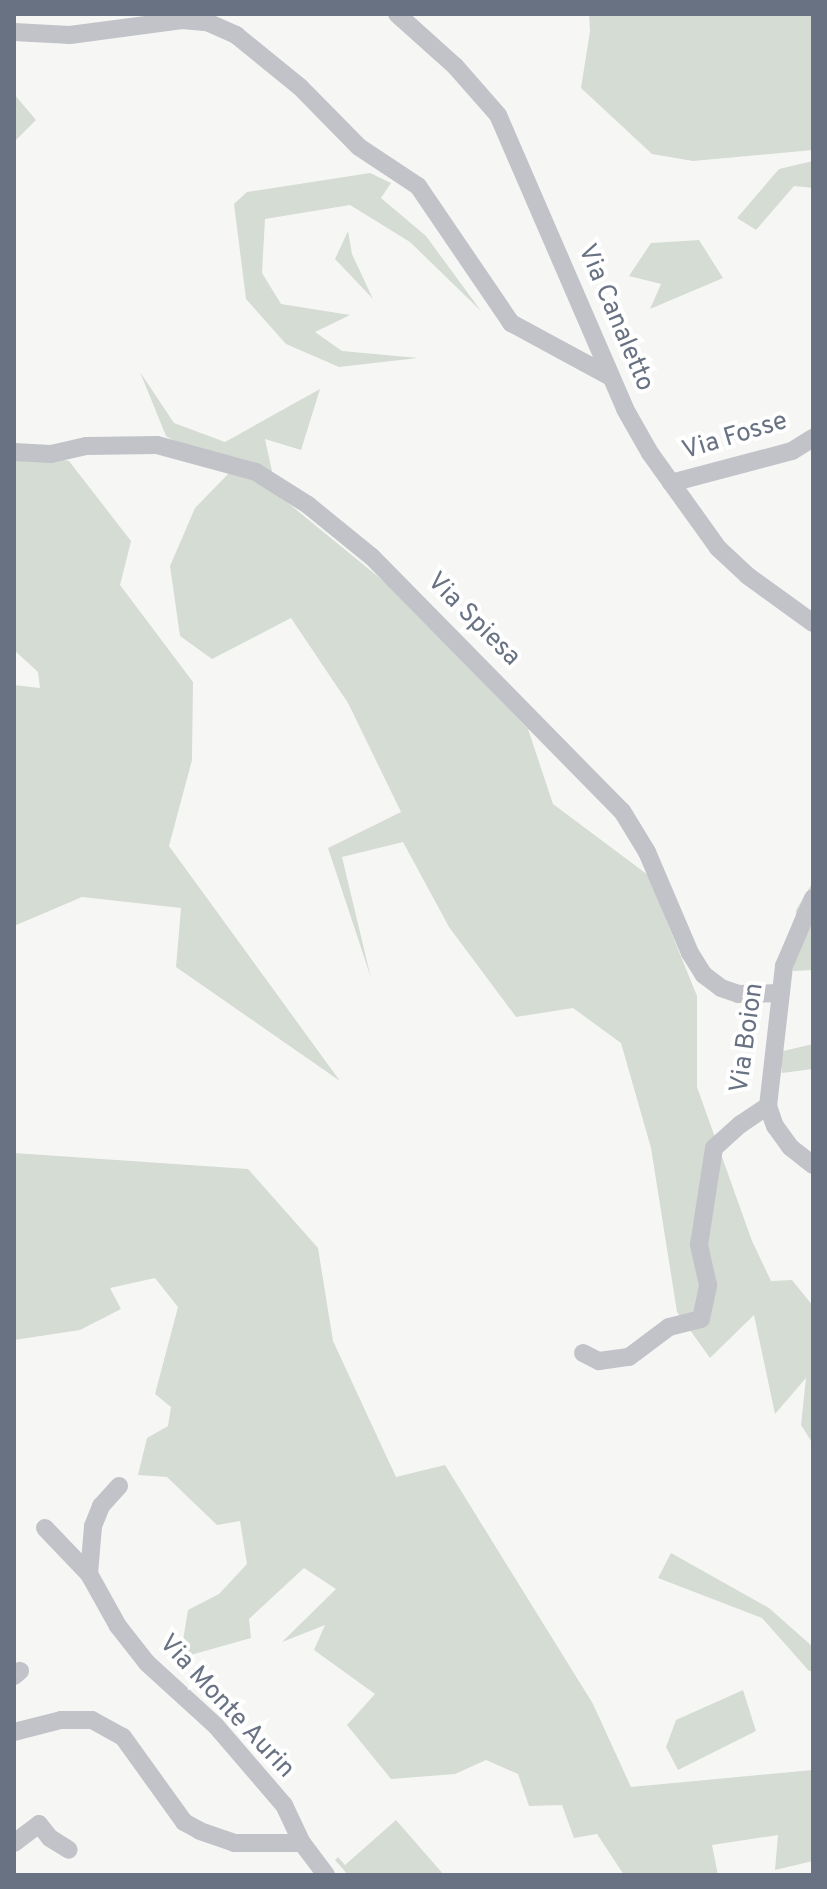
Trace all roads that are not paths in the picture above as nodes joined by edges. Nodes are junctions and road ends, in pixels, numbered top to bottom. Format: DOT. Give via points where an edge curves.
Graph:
graph roads {
  1 [pos="397,14"];
  2 [pos="14,32"];
  3 [pos="611,377"];
  4 [pos="813,438"];
  5 [pos="14,452"];
  6 [pos="671,483"];
  7 [pos="813,623"];
  8 [pos="813,898"];
  9 [pos="781,993"];
  10 [pos="768,1106"];
  11 [pos="813,1165"];
  12 [pos="583,1353"];
  13 [pos="119,1486"];
  14 [pos="45,1528"];
  15 [pos="89,1574"];
  16 [pos="18,1728"];
  17 [pos="14,1843"];
  18 [pos="302,1843"];
  19 [pos="69,1850"];
  20 [pos="326,1875"];
  1 -- 3 [label="street, Via Canaletto" via="455,66 498,115"];
  2 -- 3 [label="street" via="70,35 182,20 207,22 236,35 300,87 359,147 418,186 511,323"];
  3 -- 6 [label="street, Via Canaletto" via="637,433"];
  4 -- 6 [label="street, Via Fosse" via="792,451"];
  5 -- 9 [label="street, Via Spiesa" via="157,445 256,472 308,505 372,557 622,811 647,852 704,975 738,994"];
  6 -- 7 [label="street, Via Canaletto" via="732,563"];
  8 -- 9 [label="street, Via Boion" via="784,966"];
  9 -- 10 [label="street, Via Boion"];
  10 -- 11 [label="street" via="790,1147"];
  10 -- 12 [label="street, Via Boion" via="714,1148 699,1245 708,1285 701,1319 669,1327 629,1357 599,1361"];
  13 -- 15 [label="street" via="101,1506 93,1526"];
  14 -- 15 [label="street, Via Monte Aurin"];
  15 -- 18 [label="street, Via Monte Aurin" via="118,1626 147,1663 216,1726 284,1805"];
  16 -- 18 [label="street" via="92,1720 123,1737 184,1822 234,1843"];
  17 -- 19 [label="street" via="39,1824"];
  18 -- 20 [label="street, Via Monte Aurin"];
}
